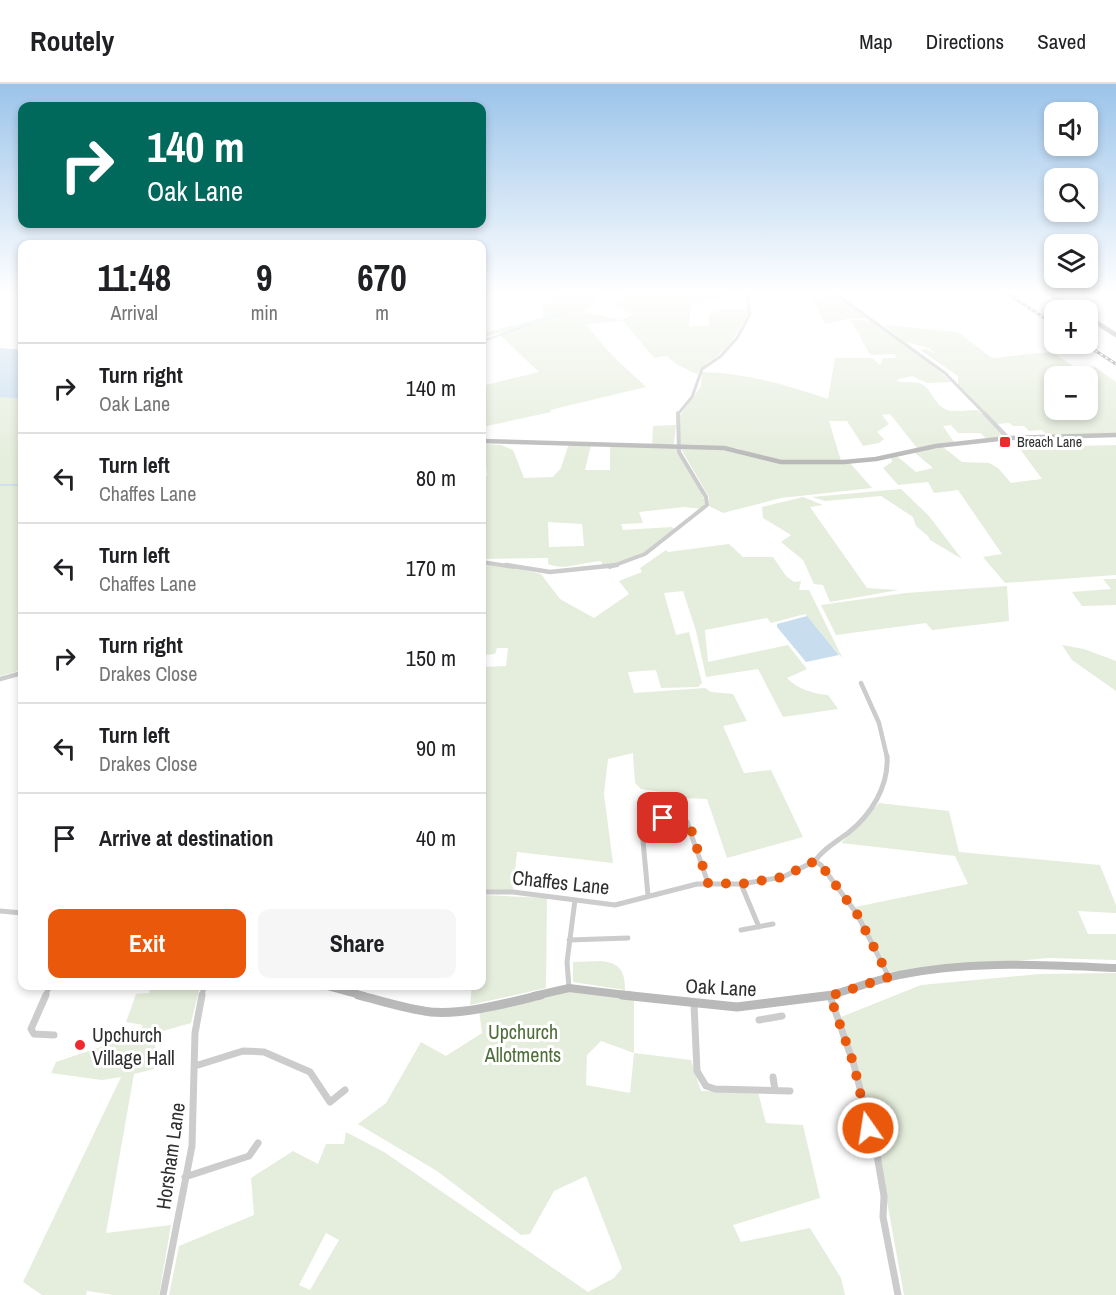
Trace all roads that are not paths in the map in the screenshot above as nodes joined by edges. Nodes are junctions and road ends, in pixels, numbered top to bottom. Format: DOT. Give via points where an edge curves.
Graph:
graph roads {
  1 [pos="728,349"];
  2 [pos="911,349"];
  3 [pos="1116,435"];
  4 [pos="1008,438"];
  5 [pos="486,441"];
  6 [pos="677,447"];
  7 [pos="486,562"];
  8 [pos="18,674"];
  9 [pos="0,679"];
  10 [pos="861,683"];
  11 [pos="815,861"];
  12 [pos="708,883"];
  13 [pos="741,884"];
  14 [pos="486,892"];
  15 [pos="648,895"];
  16 [pos="575,900"];
  17 [pos="0,911"];
  18 [pos="18,913"];
  19 [pos="773,924"];
  20 [pos="759,927"];
  21 [pos="741,930"];
  22 [pos="628,938"];
  23 [pos="569,940"];
  24 [pos="1116,968"];
  25 [pos="889,977"];
  26 [pos="568,988"];
  27 [pos="48,990"];
  28 [pos="203,990"];
  29 [pos="341,990"];
  30 [pos="830,996"];
  31 [pos="693,1004"];
  32 [pos="765,1006"];
  33 [pos="782,1016"];
  34 [pos="770,1018"];
  35 [pos="759,1020"];
  36 [pos="54,1035"];
  37 [pos="195,1066"];
  38 [pos="773,1077"];
  39 [pos="345,1090"];
  40 [pos="775,1090"];
  41 [pos="790,1091"];
  42 [pos="258,1143"];
  43 [pos="185,1177"];
  44 [pos="163,1295"];
  45 [pos="898,1295"];
  1 -- 6 [label="street" via="702,369 698,387 678,413"];
  2 -- 4 [label="street" via="945,373"];
  3 -- 4 [label="street"];
  4 -- 6 [label="street" via="844,462 781,462 733,449"];
  5 -- 6 [label="street"];
  6 -- 7 [label="street" via="706,496 707,505 653,550 621,566 591,570 538,572"];
  8 -- 9 [label="street"];
  10 -- 11 [label="street, Chaffes Lane" via="889,750 882,795 855,827"];
  11 -- 13 [label="street, Chaffes Lane" via="783,877"];
  11 -- 25 [label="street" via="857,914"];
  12 -- 13 [label="street, Chaffes Lane"];
  12 -- 15 [label="street, Chaffes Lane"];
  12 -- 15 [label="street" via="687,822 679,817 652,818 645,821 642,830"];
  13 -- 20 [label="street"];
  14 -- 16 [label="street, Chaffes Lane"];
  15 -- 16 [label="street, Chaffes Lane" via="615,904"];
  16 -- 23 [label="street"];
  17 -- 18 [label="street"];
  19 -- 20 [label="street"];
  20 -- 21 [label="street"];
  22 -- 23 [label="street"];
  23 -- 26 [label="street"];
  24 -- 25 [label="street, Oak Lane" via="1001,963"];
  25 -- 30 [label="street, Oak Lane"];
  26 -- 29 [label="street, Oak Lane" via="498,1005 447,1012 409,1009"];
  26 -- 31 [label="street, Oak Lane"];
  27 -- 36 [label="street" via="31,1029 34,1034"];
  28 -- 37 [label="street, Horsham Lane" via="195,1030"];
  30 -- 32 [label="street, Oak Lane"];
  30 -- 45 [label="street" via="854,1065 877,1155 884,1196 883,1217"];
  31 -- 32 [label="street, Oak Lane"];
  31 -- 40 [label="street" via="697,1071 702,1082 715,1089"];
  32 -- 34 [label="street"];
  33 -- 34 [label="street"];
  34 -- 35 [label="street"];
  37 -- 39 [label="street" via="240,1052 259,1051 309,1072 330,1102"];
  37 -- 43 [label="street, Horsham Lane" via="194,1134"];
  38 -- 40 [label="street"];
  40 -- 41 [label="street"];
  42 -- 43 [label="street" via="249,1156"];
  43 -- 44 [label="street, Horsham Lane"];
}
